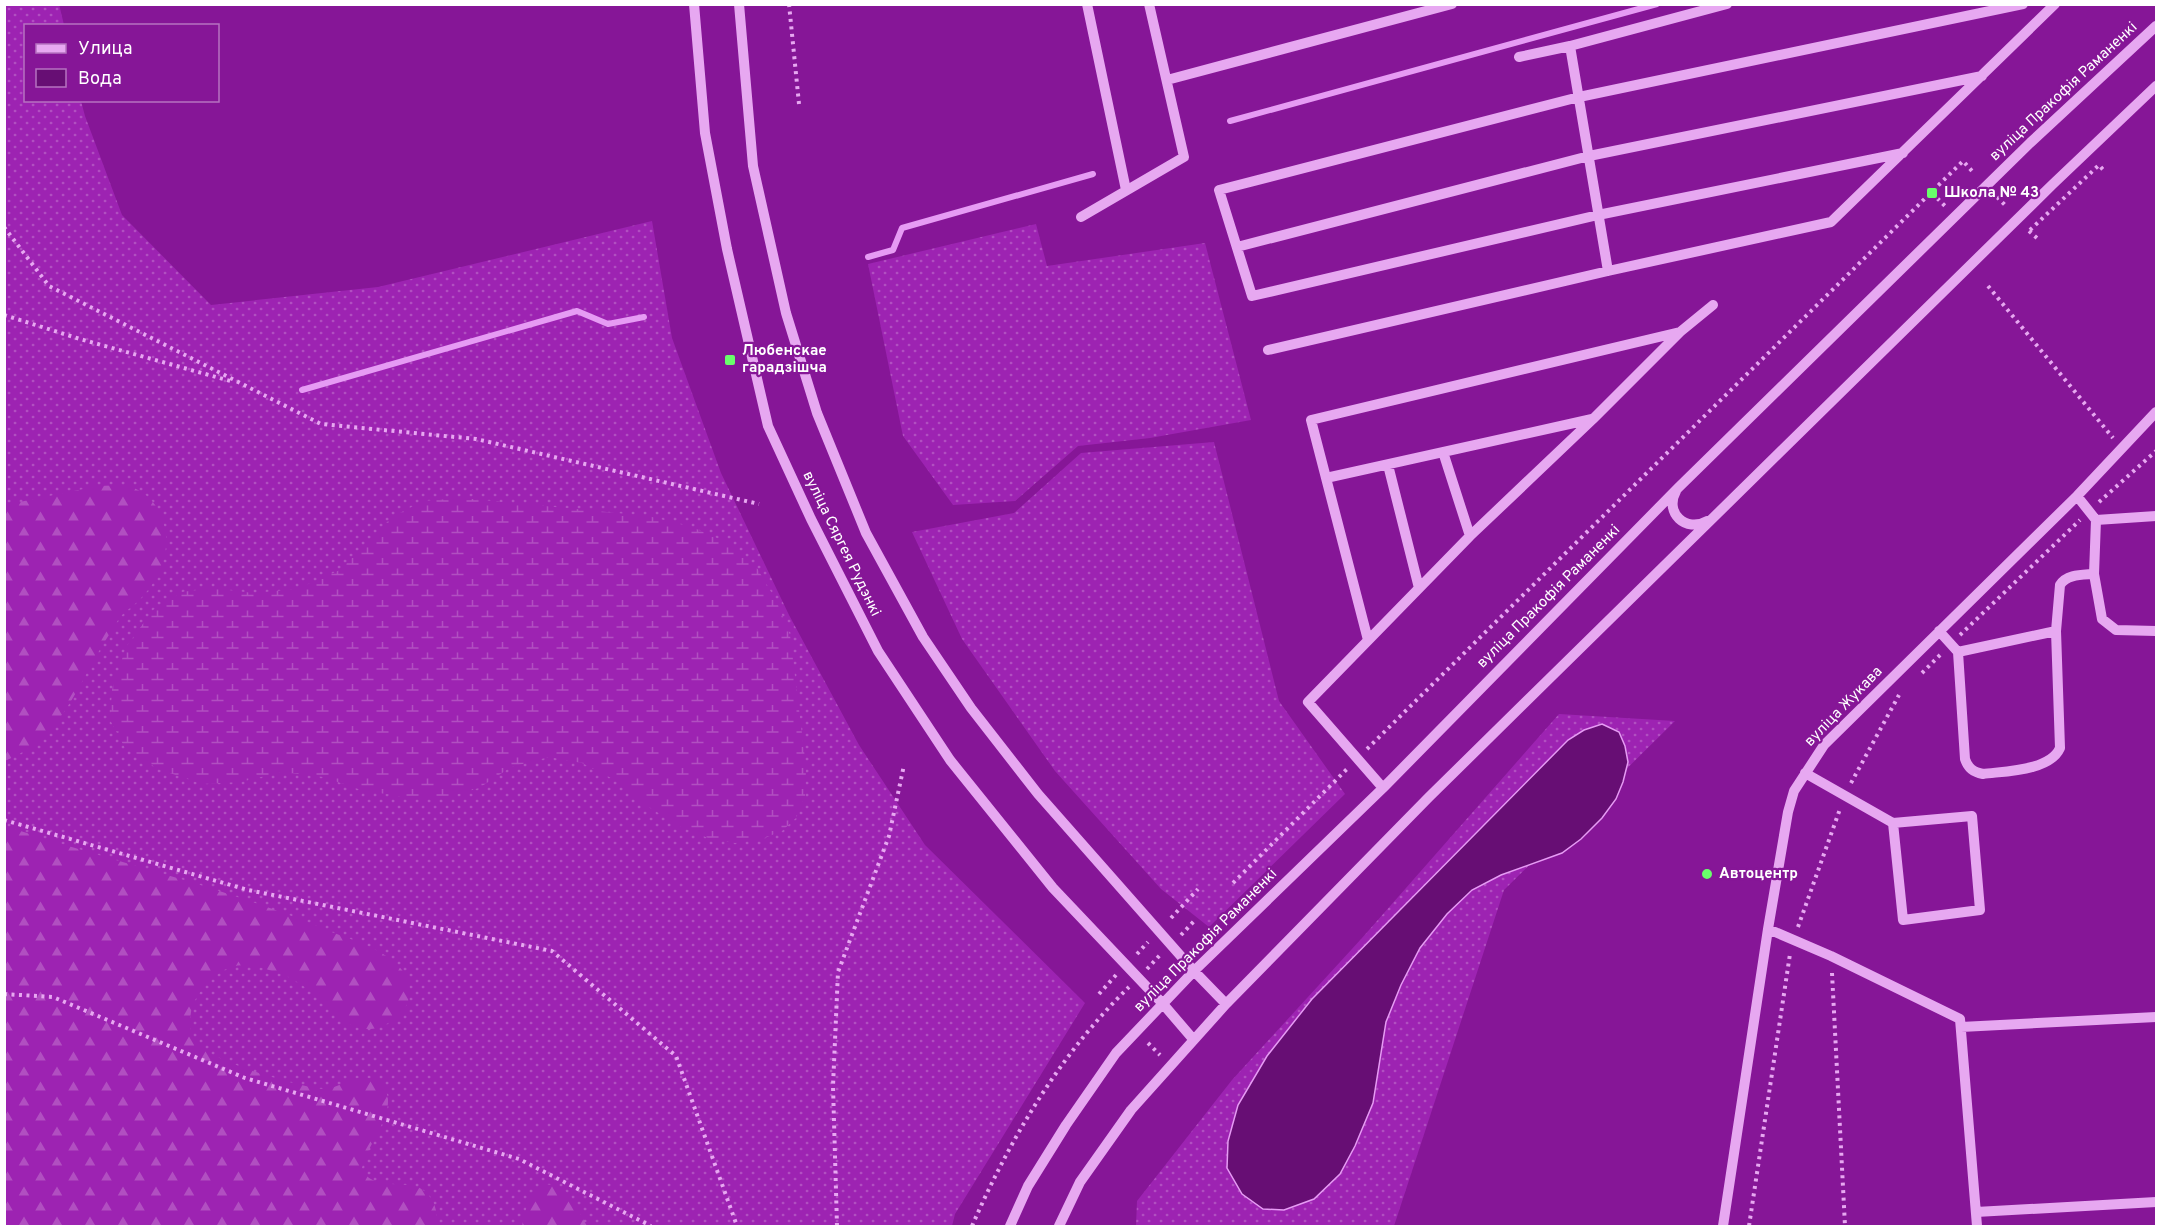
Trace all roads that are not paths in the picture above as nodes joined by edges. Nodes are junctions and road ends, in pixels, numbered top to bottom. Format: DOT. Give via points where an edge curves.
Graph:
graph roads {
  1 [pos="694,4"];
  2 [pos="739,4"];
  3 [pos="1087,4"];
  4 [pos="1162,4"];
  5 [pos="1452,4"];
  6 [pos="1727,4"];
  7 [pos="2023,4"];
  8 [pos="2055,4"];
  9 [pos="1149,6"];
  10 [pos="2157,26"];
  11 [pos="1570,46"];
  12 [pos="1519,57"];
  13 [pos="1982,75"];
  14 [pos="1167,80"];
  15 [pos="2157,86"];
  16 [pos="1578,96"];
  17 [pos="1903,153"];
  18 [pos="1588,156"];
  19 [pos="1126,190"];
  20 [pos="1598,215"];
  21 [pos="1081,216"];
  22 [pos="1237,247"];
  23 [pos="1608,271"];
  24 [pos="1713,305"];
  25 [pos="1680,332"];
  26 [pos="1268,350"];
  27 [pos="2157,412"];
  28 [pos="1593,419"];
  29 [pos="1443,452"];
  30 [pos="1388,465"];
  31 [pos="1326,478"];
  32 [pos="1678,488"];
  33 [pos="2077,496"];
  34 [pos="2093,515"];
  35 [pos="2157,516"];
  36 [pos="1710,520"];
  37 [pos="1470,536"];
  38 [pos="2094,574"];
  39 [pos="1419,588"];
  40 [pos="1939,631"];
  41 [pos="2157,631"];
  42 [pos="2056,632"];
  43 [pos="1368,640"];
  44 [pos="1955,648"];
  45 [pos="1805,773"];
  46 [pos="1383,788"];
  47 [pos="1893,823"];
  48 [pos="1767,929"];
  49 [pos="1194,971"];
  50 [pos="1163,1004"];
  51 [pos="1226,1004"];
  52 [pos="2157,1017"];
  53 [pos="1961,1027"];
  54 [pos="1193,1039"];
  55 [pos="2157,1202"];
  56 [pos="1976,1212"];
  57 [pos="1010,1227"];
  58 [pos="1059,1227"];
  59 [pos="1723,1227"];
  60 [pos="1977,1227"];
  1 -- 50 [label="street, вуліца Сяргея Рудэнкі" via="705,133 727,249 768,426 792,478 878,651 950,760 1053,888"];
  2 -- 49 [label="street, вуліца Сяргея Рудэнкі" via="753,166 786,313 817,413 866,533 923,637 971,708 1038,794"];
  3 -- 19 [label="street"];
  4 -- 9 [label="street"];
  5 -- 14 [label="street"];
  6 -- 11 [label="street"];
  7 -- 16 [label="street"];
  8 -- 13 [label="street"];
  9 -- 14 [label="street"];
  10 -- 32 [label="street, вуліца Пракофія Раманенкі" via="2030,143"];
  11 -- 12 [label="street"];
  11 -- 16 [label="street"];
  13 -- 17 [label="street"];
  13 -- 18 [label="street"];
  14 -- 19 [label="street" via="1184,157"];
  15 -- 36 [label="street"];
  16 -- 18 [label="street"];
  16 -- 22 [label="street" via="1219,190"];
  17 -- 20 [label="street"];
  17 -- 23 [label="street" via="1831,222"];
  18 -- 20 [label="street"];
  18 -- 22 [label="street"];
  19 -- 21 [label="street"];
  20 -- 22 [label="street" via="1252,296"];
  20 -- 23 [label="street"];
  23 -- 26 [label="street"];
  24 -- 25 [label="street"];
  25 -- 28 [label="street"];
  25 -- 31 [label="street" via="1311,420"];
  27 -- 33 [label="street, вуліца Жукава"];
  28 -- 29 [label="street"];
  28 -- 37 [label="street"];
  29 -- 30 [label="street"];
  29 -- 37 [label="street"];
  30 -- 31 [label="street"];
  30 -- 39 [label="street"];
  31 -- 43 [label="street"];
  32 -- 36 [label="street" via="1672,500 1678,519 1698,525"];
  32 -- 46 [label="street, вуліца Пракофія Раманенкі"];
  33 -- 34 [label="street"];
  33 -- 40 [label="street, вуліца Жукава"];
  34 -- 35 [label="street"];
  34 -- 38 [label="street"];
  36 -- 51 [label="street"];
  37 -- 39 [label="street"];
  38 -- 41 [label="street" via="2102,619 2108,626 2122,631"];
  38 -- 42 [label="street" via="2063,580"];
  39 -- 43 [label="street"];
  40 -- 44 [label="street"];
  40 -- 45 [label="street, вуліца Жукава" via="1824,745"];
  42 -- 44 [label="street"];
  42 -- 44 [label="street" via="2060,748 2057,755 2042,765 1983,774 1968,766"];
  43 -- 46 [label="street" via="1308,702"];
  45 -- 47 [label="street"];
  45 -- 48 [label="street, вуліца Жукава" via="1794,790 1788,812"];
  46 -- 49 [label="street, вуліца Пракофія Раманенкі"];
  47 -- 47 [label="street" via="1904,920 1980,910 1972,816"];
  48 -- 53 [label="street" via="1960,1018"];
  48 -- 59 [label="street, вуліца Жукава"];
  49 -- 50 [label="street, вуліца Пракофія Раманенкі"];
  49 -- 51 [label="street, вуліца Сяргея Рудэнкі"];
  50 -- 54 [label="street, вуліца Сяргея Рудэнкі"];
  50 -- 57 [label="street, вуліца Пракофія Раманенкі" via="1116,1053 1066,1125 1028,1186"];
  51 -- 54 [label="street"];
  52 -- 53 [label="street"];
  53 -- 56 [label="street"];
  54 -- 58 [label="street" via="1131,1110 1080,1182"];
  55 -- 56 [label="street"];
  56 -- 60 [label="street"];
}
